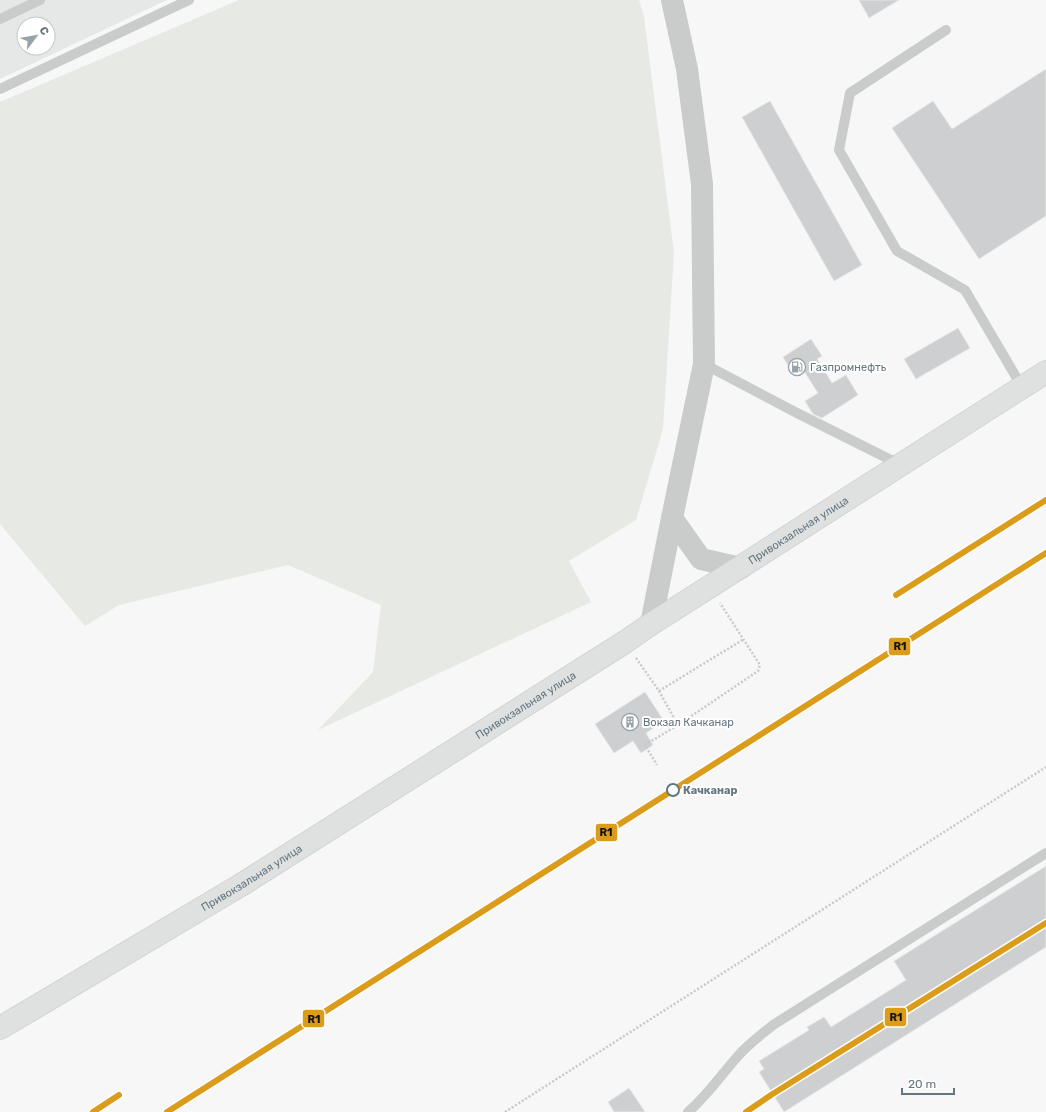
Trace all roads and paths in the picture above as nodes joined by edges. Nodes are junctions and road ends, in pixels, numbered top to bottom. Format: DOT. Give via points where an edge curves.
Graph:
graph roads {
  1 [pos="40,0"];
  2 [pos="189,0"];
  3 [pos="672,0"];
  4 [pos="0,19"];
  5 [pos="946,30"];
  6 [pos="0,89"];
  7 [pos="704,364"];
  8 [pos="1046,372"];
  9 [pos="1022,388"];
  10 [pos="901,465"];
  11 [pos="672,518"];
  12 [pos="741,568"];
  13 [pos="717,597"];
  14 [pos="651,624"];
  15 [pos="744,639"];
  16 [pos="625,642"];
  17 [pos="659,691"];
  18 [pos="678,725"];
  19 [pos="657,765"];
  20 [pos="1046,767"];
  21 [pos="1046,853"];
  22 [pos="0,1028"];
  23 [pos="504,1112"];
  24 [pos="688,1112"];
  1 -- 4 [label="lane"];
  2 -- 6 [label="lane"];
  3 -- 7 [label="street" via="687,69 702,184"];
  5 -- 9 [label="lane" via="850,93 839,150 897,251 965,290"];
  7 -- 10 [label="lane"];
  7 -- 11 [label="street"];
  8 -- 9 [label="main road, Привокзальная улица"];
  9 -- 10 [label="main road, Привокзальная улица"];
  10 -- 12 [label="main road, Привокзальная улица"];
  11 -- 12 [label="street" via="701,559"];
  11 -- 14 [label="street"];
  12 -- 14 [label="main road, Привокзальная улица"];
  13 -- 15 [label="path"];
  14 -- 16 [label="main road, Привокзальная улица"];
  15 -- 17 [label="path"];
  15 -- 18 [label="path" via="760,665 758,671"];
  16 -- 17 [label="path"];
  16 -- 22 [label="main road, Привокзальная улица" via="241,885"];
  17 -- 18 [label="path"];
  18 -- 19 [label="path" via="645,745"];
  20 -- 23 [label="path"];
  21 -- 24 [label="lane" via="773,1025 738,1055"];
}
